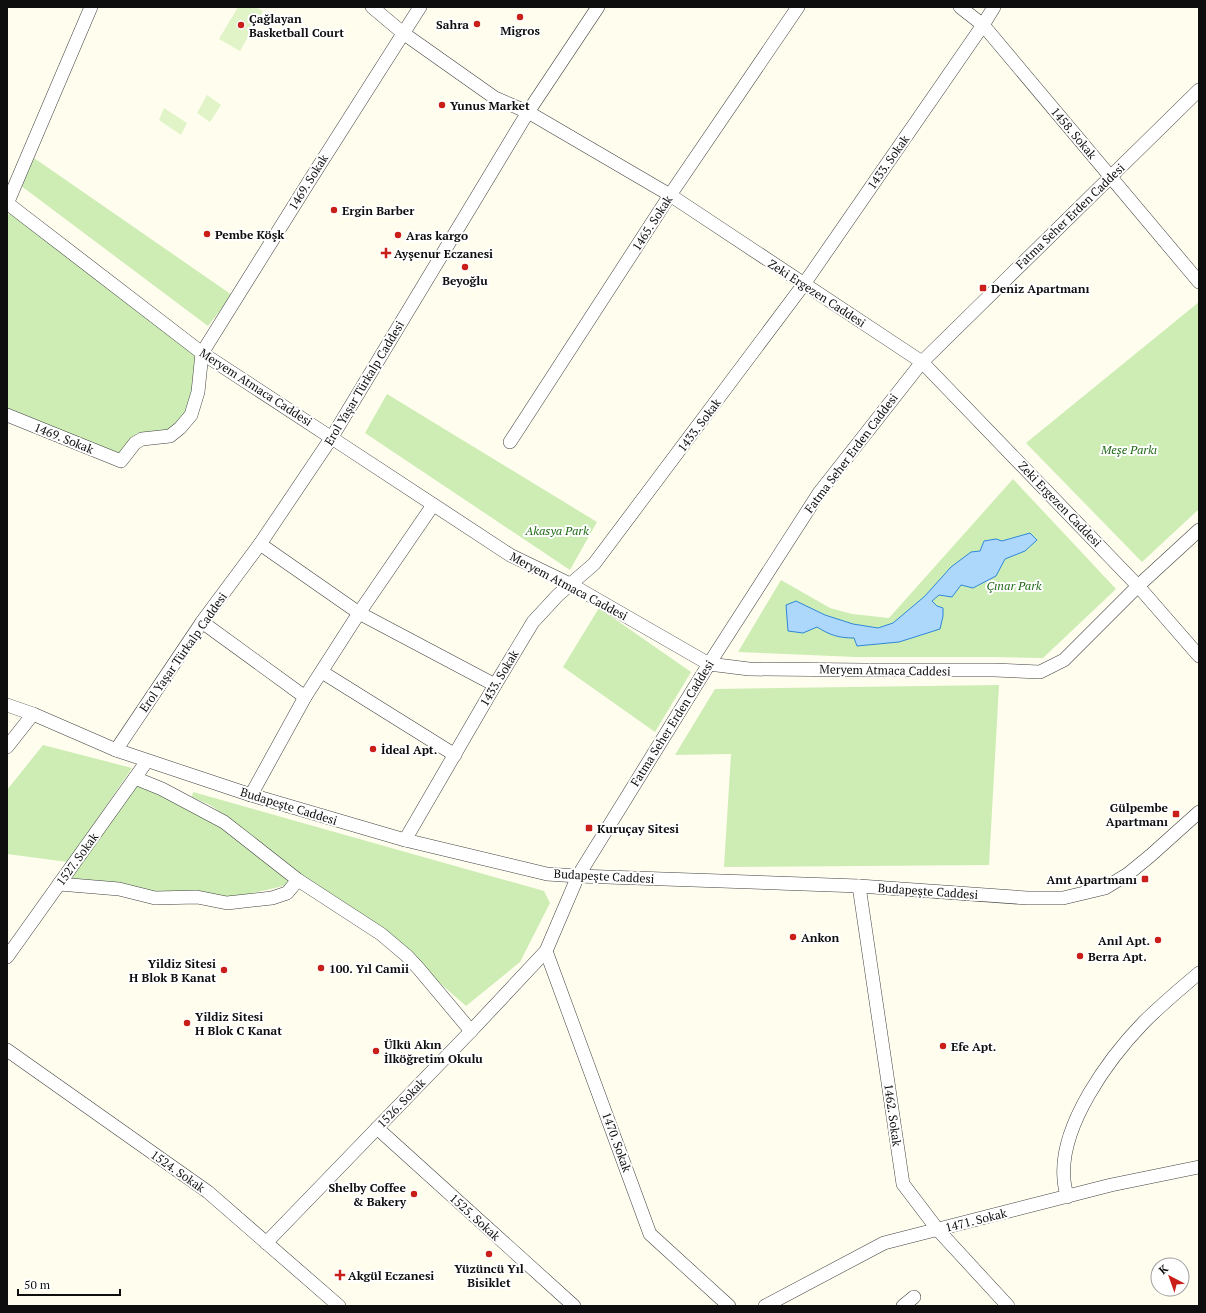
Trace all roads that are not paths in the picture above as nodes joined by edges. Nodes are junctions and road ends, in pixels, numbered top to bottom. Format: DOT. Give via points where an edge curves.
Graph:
graph roads {
  1 [pos="90,7"];
  2 [pos="372,7"];
  3 [pos="420,7"];
  4 [pos="598,7"];
  5 [pos="798,7"];
  6 [pos="960,7"];
  7 [pos="994,7"];
  8 [pos="983,25"];
  9 [pos="403,33"];
  10 [pos="1199,90"];
  11 [pos="528,112"];
  12 [pos="1110,176"];
  13 [pos="670,195"];
  14 [pos="7,203"];
  15 [pos="1199,282"];
  16 [pos="804,284"];
  17 [pos="202,353"];
  18 [pos="922,362"];
  19 [pos="7,415"];
  20 [pos="332,437"];
  21 [pos="510,442"];
  22 [pos="433,505"];
  23 [pos="1199,530"];
  24 [pos="260,544"];
  25 [pos="570,584"];
  26 [pos="1138,586"];
  27 [pos="359,613"];
  28 [pos="202,622"];
  29 [pos="1199,656"];
  30 [pos="709,664"];
  31 [pos="322,672"];
  32 [pos="494,685"];
  33 [pos="305,697"];
  34 [pos="7,705"];
  35 [pos="33,714"];
  36 [pos="7,747"];
  37 [pos="116,750"];
  38 [pos="455,755"];
  39 [pos="147,761"];
  40 [pos="135,778"];
  41 [pos="251,795"];
  42 [pos="1198,816"];
  43 [pos="405,840"];
  44 [pos="578,876"];
  45 [pos="298,880"];
  46 [pos="59,884"];
  47 [pos="859,886"];
  48 [pos="546,951"];
  49 [pos="7,958"];
  50 [pos="1199,973"];
  51 [pos="471,1031"];
  52 [pos="7,1050"];
  53 [pos="377,1128"];
  54 [pos="1199,1167"];
  55 [pos="1067,1196"];
  56 [pos="938,1230"];
  57 [pos="266,1243"];
  58 [pos="914,1297"];
  59 [pos="339,1306"];
  60 [pos="574,1306"];
  61 [pos="729,1306"];
  62 [pos="765,1306"];
  63 [pos="903,1306"];
  64 [pos="1008,1306"];
  1 -- 14 [label="street"];
  2 -- 9 [label="street, Zeki Ergezen Caddesi"];
  3 -- 9 [label="street, 1469. Sokak"];
  4 -- 11 [label="street, Erol Yaşar Türkalp Caddesi"];
  5 -- 13 [label="street, 1465. Sokak"];
  6 -- 8 [label="street, 1458. Sokak"];
  7 -- 8 [label="street, 1433. Sokak"];
  8 -- 12 [label="street, 1458. Sokak"];
  8 -- 16 [label="street, 1433. Sokak"];
  9 -- 11 [label="street, Zeki Ergezen Caddesi" via="495,98"];
  9 -- 17 [label="street, 1469. Sokak"];
  10 -- 12 [label="street, Fatma Seher Erden Caddesi"];
  11 -- 13 [label="street, Zeki Ergezen Caddesi"];
  11 -- 20 [label="street, Erol Yaşar Türkalp Caddesi"];
  12 -- 15 [label="street, 1458. Sokak"];
  12 -- 18 [label="street, Fatma Seher Erden Caddesi"];
  13 -- 16 [label="street, Zeki Ergezen Caddesi"];
  13 -- 21 [label="street, 1465. Sokak"];
  14 -- 17 [label="street, Meryem Atmaca Caddesi"];
  16 -- 18 [label="street, Zeki Ergezen Caddesi"];
  16 -- 25 [label="street, 1433. Sokak" via="594,564"];
  17 -- 19 [label="street, 1469. Sokak" via="198,392 191,415 170,436 142,439 135,443 120,461"];
  17 -- 20 [label="street, Meryem Atmaca Caddesi"];
  18 -- 26 [label="street, Zeki Ergezen Caddesi"];
  18 -- 30 [label="street, Fatma Seher Erden Caddesi" via="819,493"];
  20 -- 22 [label="street, Meryem Atmaca Caddesi"];
  20 -- 24 [label="street, Erol Yaşar Türkalp Caddesi"];
  22 -- 25 [label="street, Meryem Atmaca Caddesi" via="510,555"];
  22 -- 27 [label="street"];
  23 -- 26 [label="street, Meryem Atmaca Caddesi"];
  24 -- 27 [label="street"];
  24 -- 28 [label="street, Erol Yaşar Türkalp Caddesi"];
  25 -- 30 [label="street, Meryem Atmaca Caddesi"];
  25 -- 32 [label="street, 1433. Sokak" via="533,622"];
  26 -- 29 [label="street, Zeki Ergezen Caddesi"];
  26 -- 30 [label="street, Meryem Atmaca Caddesi" via="1064,660 1040,672 749,669"];
  27 -- 31 [label="street"];
  27 -- 32 [label="street"];
  28 -- 33 [label="street"];
  28 -- 37 [label="street, Erol Yaşar Türkalp Caddesi"];
  30 -- 44 [label="street, Fatma Seher Erden Caddesi"];
  31 -- 33 [label="street"];
  31 -- 38 [label="street"];
  32 -- 38 [label="street, 1433. Sokak"];
  33 -- 41 [label="street"];
  34 -- 35 [label="street, Budapeşte Caddesi"];
  35 -- 36 [label="street"];
  35 -- 37 [label="street, Budapeşte Caddesi"];
  37 -- 39 [label="street, Budapeşte Caddesi"];
  38 -- 43 [label="street, 1433. Sokak"];
  39 -- 40 [label="street, 1527. Sokak"];
  39 -- 41 [label="street, Budapeşte Caddesi"];
  40 -- 45 [label="street" via="162,789 224,822"];
  40 -- 46 [label="street, 1527. Sokak"];
  41 -- 43 [label="street, Budapeşte Caddesi"];
  42 -- 47 [label="street, Budapeşte Caddesi" via="1128,874 1105,888 1063,898 1027,898"];
  43 -- 44 [label="street, Budapeşte Caddesi" via="547,874"];
  44 -- 47 [label="street, Budapeşte Caddesi"];
  44 -- 48 [label="street, 1526. Sokak"];
  45 -- 46 [label="street" via="287,893 272,898 227,904 197,897 155,898 119,889"];
  45 -- 51 [label="street" via="394,944 419,969"];
  46 -- 49 [label="street, 1527. Sokak"];
  47 -- 56 [label="street, 1462. Sokak" via="903,1184"];
  48 -- 51 [label="street, 1526. Sokak"];
  48 -- 61 [label="street, 1470. Sokak" via="650,1234"];
  50 -- 55 [label="street" via="1164,1003 1131,1037 1090,1094 1078,1115 1067,1146 1064,1178"];
  51 -- 53 [label="street, 1526. Sokak"];
  52 -- 57 [label="street, 1524. Sokak" via="208,1192"];
  53 -- 57 [label="street, 1526. Sokak"];
  53 -- 60 [label="street, 1525. Sokak"];
  54 -- 55 [label="street, 1471. Sokak"];
  55 -- 56 [label="street, 1471. Sokak"];
  56 -- 62 [label="street, 1471. Sokak" via="884,1243"];
  56 -- 64 [label="street, 1462. Sokak"];
  57 -- 59 [label="street, 1524. Sokak"];
  58 -- 63 [label="street"];
}
